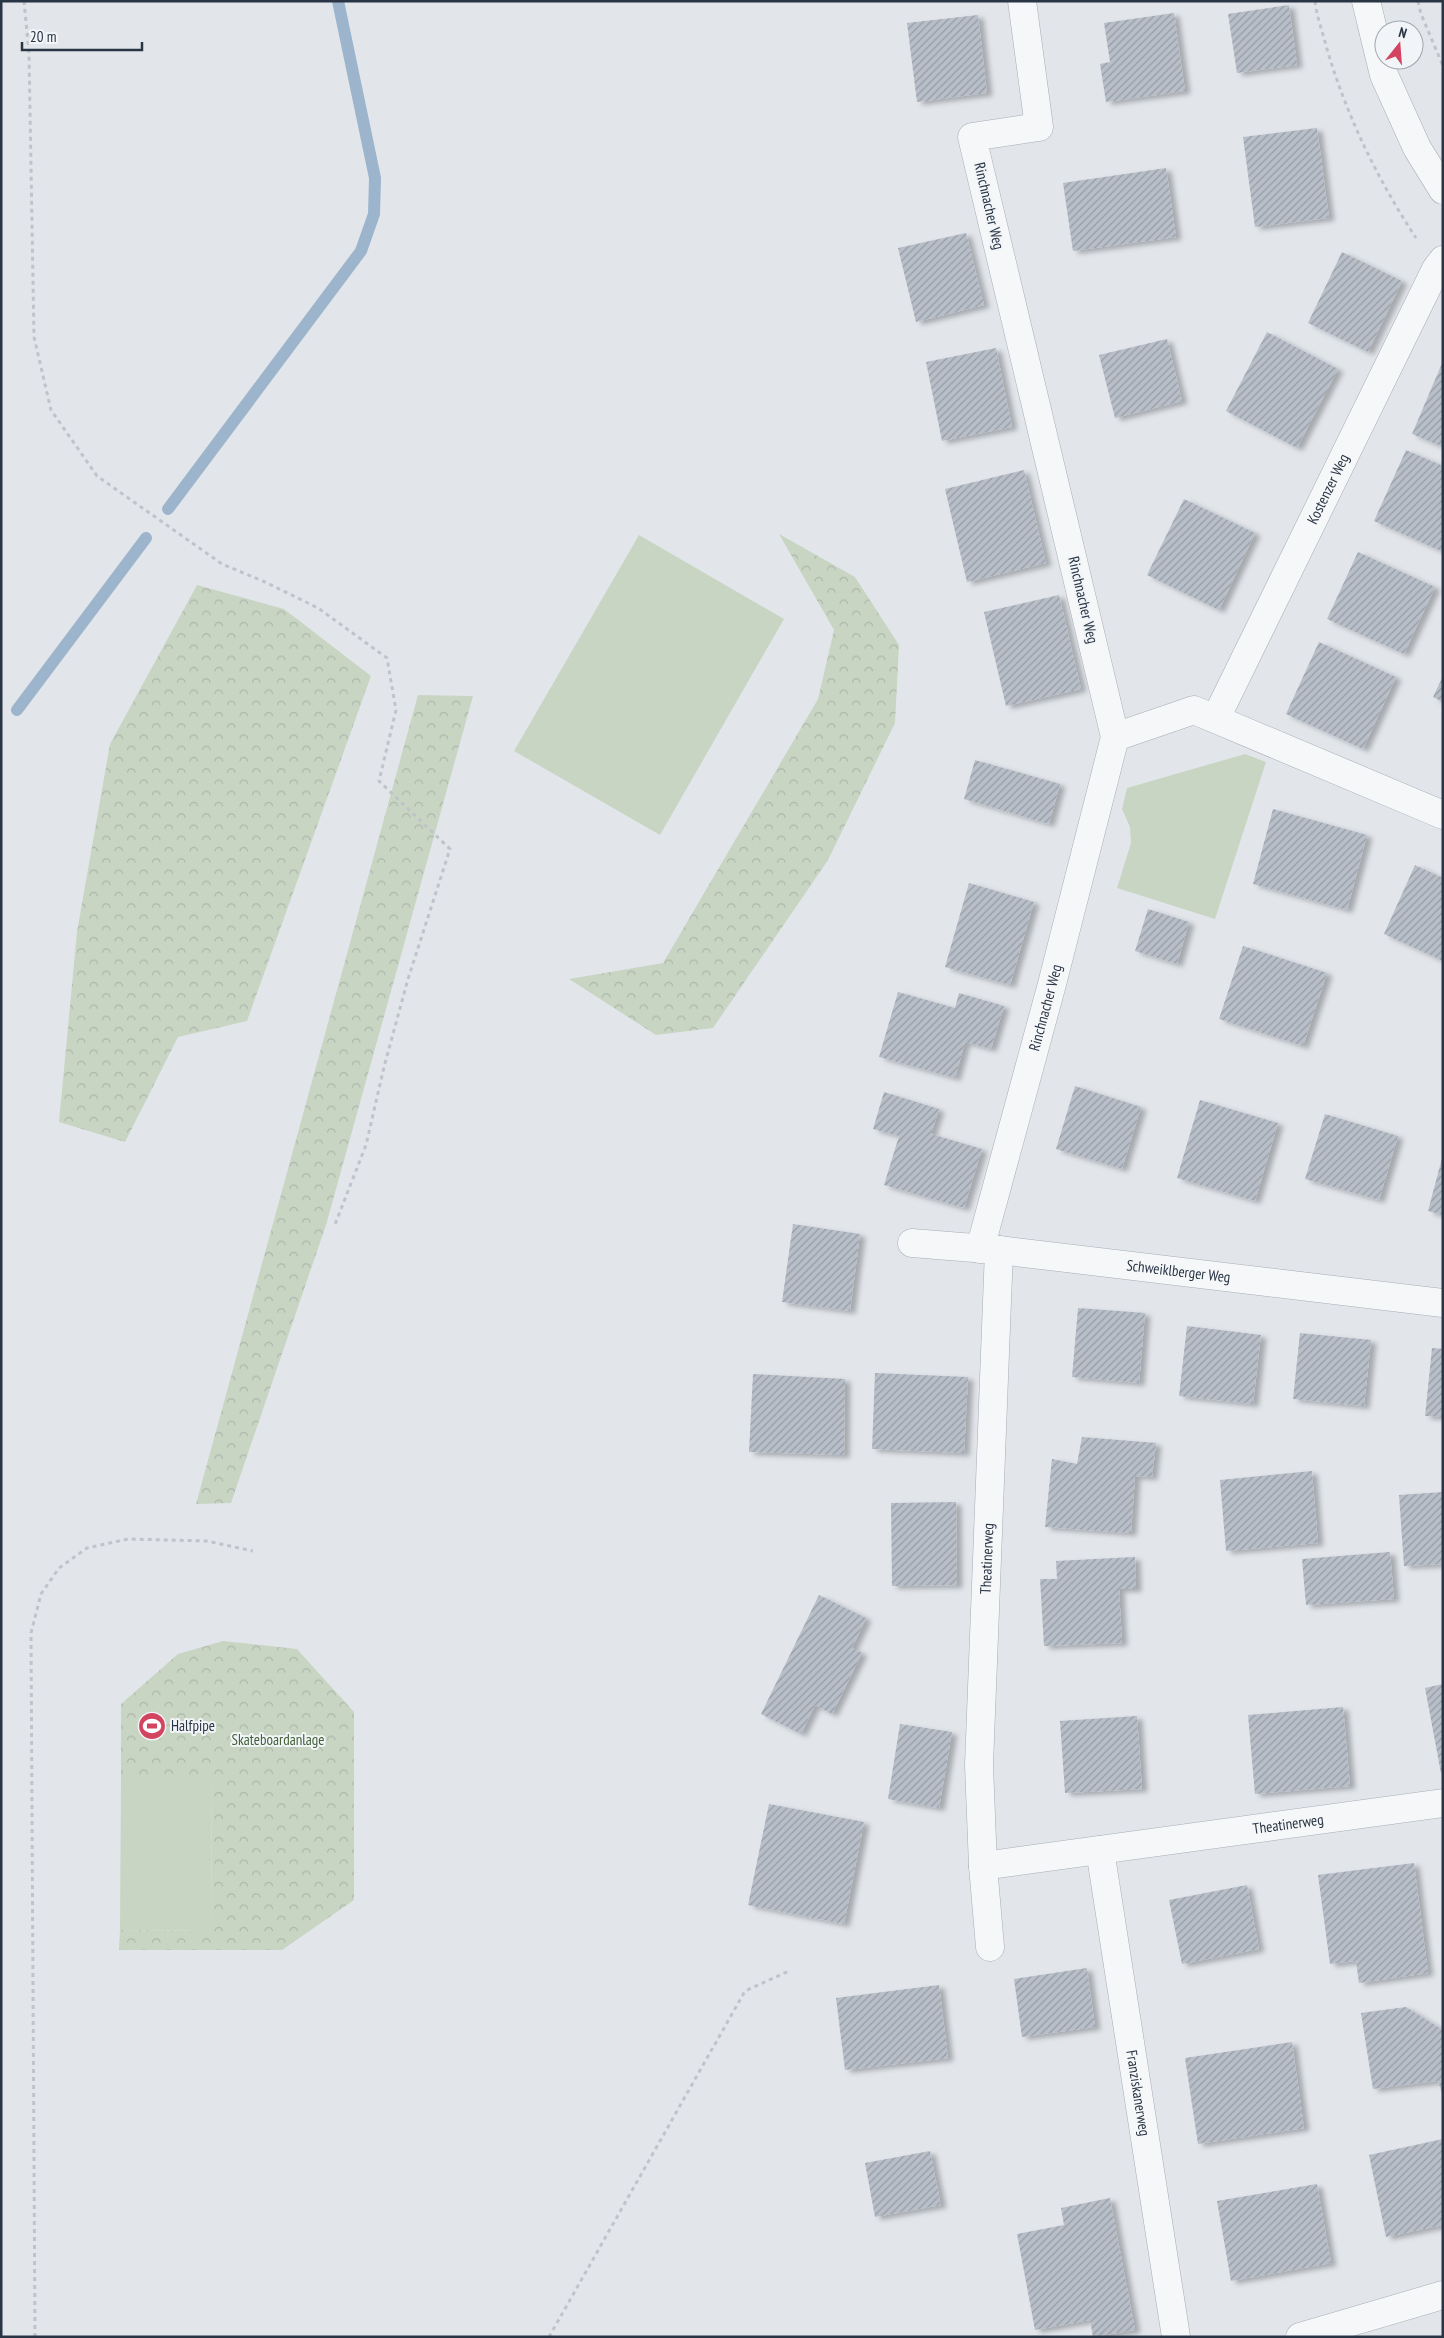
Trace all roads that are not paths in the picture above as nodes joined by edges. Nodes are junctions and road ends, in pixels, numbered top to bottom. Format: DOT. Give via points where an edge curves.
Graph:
graph roads {
  1 [pos="1022,1"];
  2 [pos="1366,1"];
  3 [pos="1443,190"];
  4 [pos="1439,264"];
  5 [pos="1216,718"];
  6 [pos="1115,736"];
  7 [pos="1443,815"];
  8 [pos="912,1243"];
  9 [pos="990,1250"];
  10 [pos="1443,1303"];
  11 [pos="1443,1803"];
  12 [pos="1100,1850"];
  13 [pos="983,1866"];
  14 [pos="990,1947"];
  15 [pos="1443,2295"];
  16 [pos="1176,2337"];
  17 [pos="1300,2337"];
  1 -- 6 [label="street, Rinchnacher Weg" via="1039,127 972,137"];
  2 -- 3 [label="street" via="1384,75 1417,148"];
  4 -- 5 [label="street, Kostenzer Weg"];
  5 -- 6 [label="street" via="1194,710"];
  5 -- 7 [label="street"];
  6 -- 9 [label="street, Rinchnacher Weg" via="1052,984"];
  8 -- 9 [label="street, Schweiklberger Weg"];
  9 -- 10 [label="street, Schweiklberger Weg"];
  9 -- 13 [label="street, Theatinerweg" via="979,1765"];
  11 -- 12 [label="street, Theatinerweg"];
  12 -- 13 [label="street, Theatinerweg"];
  12 -- 16 [label="street, Franziskanerweg"];
  13 -- 14 [label="street, Theatinerweg"];
  15 -- 17 [label="street"];
}
